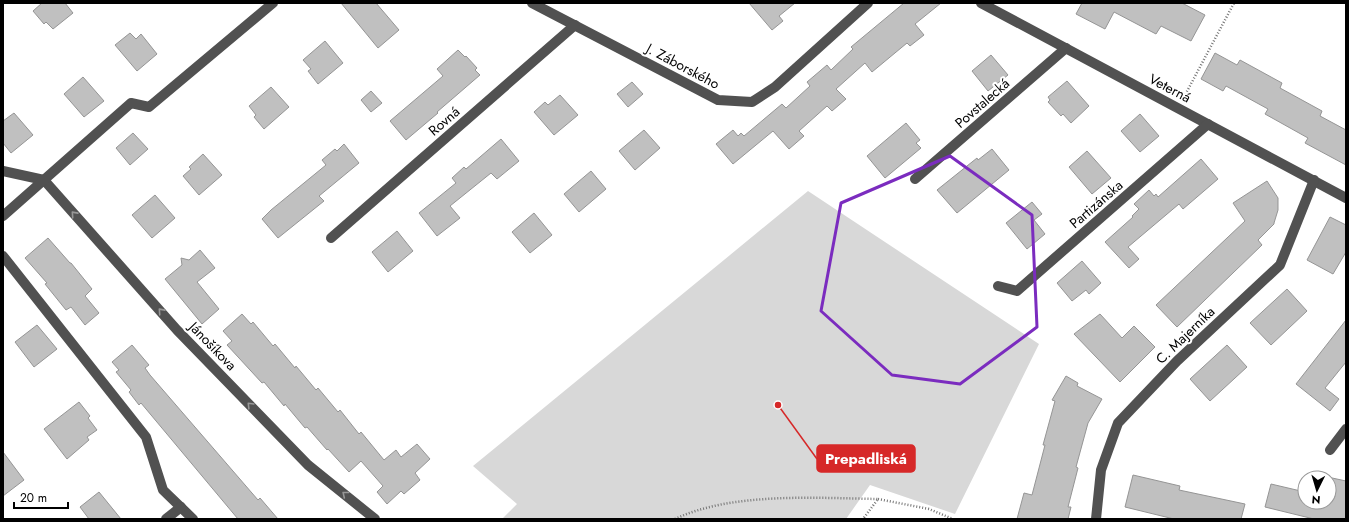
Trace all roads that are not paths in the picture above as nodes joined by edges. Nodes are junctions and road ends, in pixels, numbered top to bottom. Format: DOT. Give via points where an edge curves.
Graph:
graph roads {
  1 [pos="273,3"];
  2 [pos="532,3"];
  3 [pos="868,3"];
  4 [pos="982,3"];
  5 [pos="575,25"];
  6 [pos="1066,48"];
  7 [pos="1208,124"];
  8 [pos="3,171"];
  9 [pos="915,179"];
  10 [pos="44,180"];
  11 [pos="1314,180"];
  12 [pos="1346,198"];
  13 [pos="3,216"];
  14 [pos="331,238"];
  15 [pos="3,256"];
  16 [pos="998,286"];
  17 [pos="1346,429"];
  18 [pos="1330,450"];
  19 [pos="181,507"];
  20 [pos="166,519"];
  21 [pos="193,519"];
  22 [pos="375,519"];
  23 [pos="1096,519"];
  1 -- 10 [label="street" via="149,107 131,103"];
  2 -- 5 [label="street, J. Záborského"];
  3 -- 5 [label="street, J. Záborského" via="775,87 752,102 718,100"];
  4 -- 6 [label="street, Veterná"];
  5 -- 14 [label="street, Rovná"];
  6 -- 7 [label="street, Veterná"];
  6 -- 9 [label="street, Povstalecká"];
  7 -- 11 [label="street, Veterná"];
  7 -- 16 [label="street, Partizánska" via="1017,291"];
  8 -- 10 [label="street"];
  10 -- 13 [label="street"];
  22 -- 10 [label="street, Jánošíkova, one-way" via="291,448 177,330"];
  11 -- 12 [label="street, Veterná"];
  11 -- 23 [label="street, C. Majerníka" via="1280,264 1177,361 1118,422 1101,470"];
  15 -- 19 [label="street" via="146,437 163,490"];
  17 -- 18 [label="street"];
  19 -- 20 [label="street"];
  19 -- 21 [label="street"];
}
